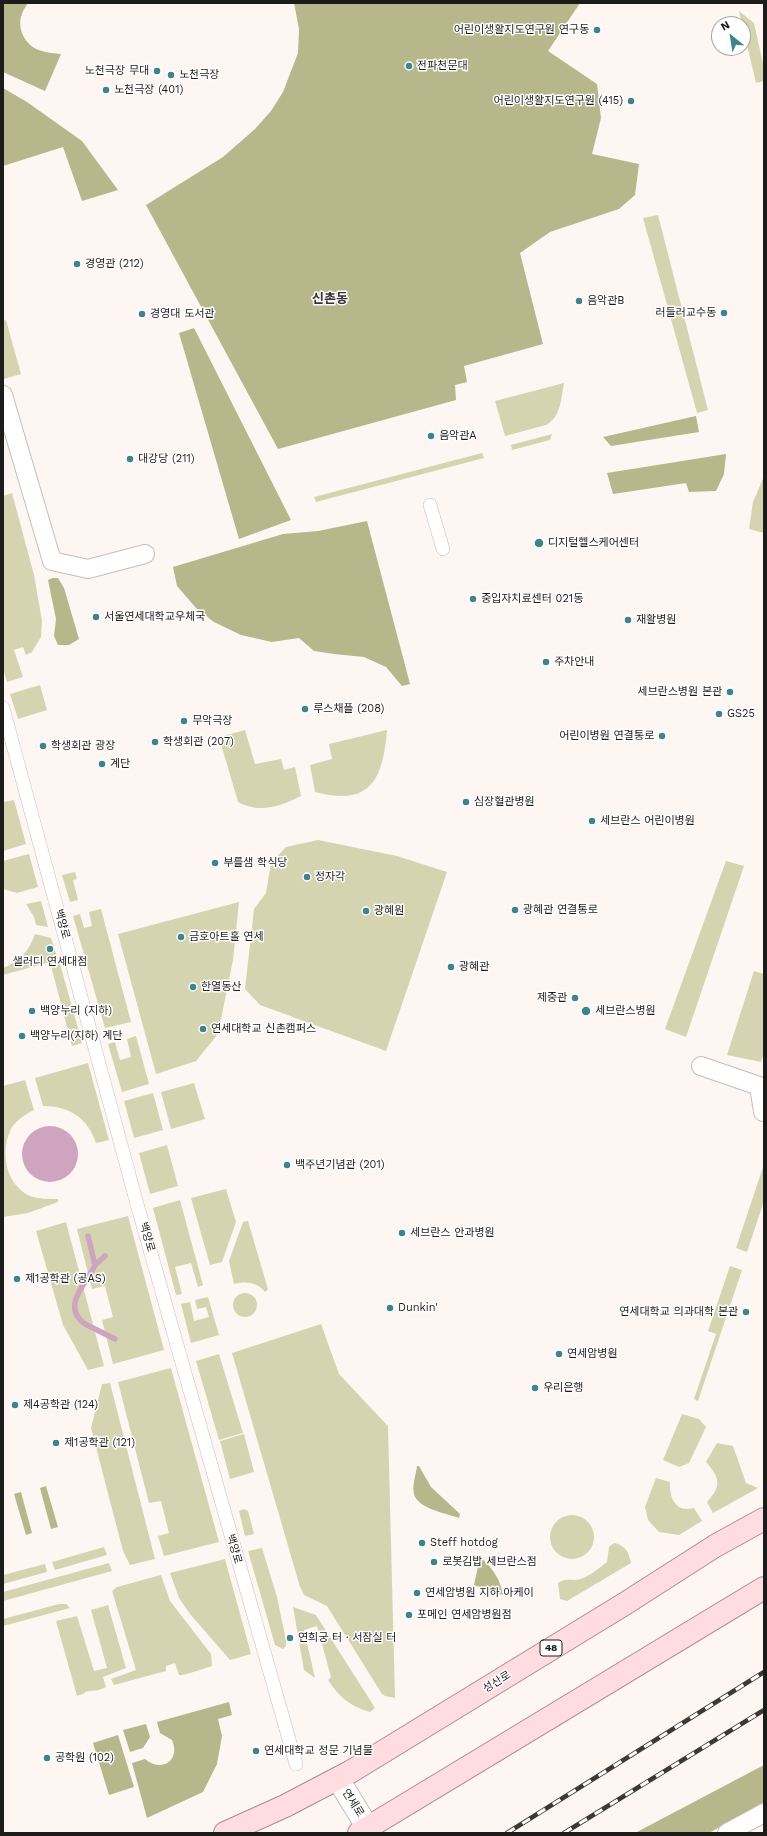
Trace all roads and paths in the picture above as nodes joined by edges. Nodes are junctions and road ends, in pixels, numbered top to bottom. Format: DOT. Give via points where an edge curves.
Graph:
graph roads {
  1 [pos="3,395"];
  2 [pos="430,505"];
  3 [pos="443,549"];
  4 [pos="145,554"];
  5 [pos="3,708"];
  6 [pos="701,1066"];
  7 [pos="763,1112"];
  8 [pos="764,1519"];
  9 [pos="764,1588"];
  10 [pos="296,1764"];
  11 [pos="338,1779"];
  12 [pos="764,1813"];
  13 [pos="369,1831"];
  14 [pos="224,1833"];
  15 [pos="727,1833"];
  1 -- 4 [label="street" via="52,561 88,569"];
  2 -- 3 [label="street"];
  5 -- 10 [label="street, 백양로" via="137,1204"];
  6 -- 7 [label="street" via="759,1086"];
  8 -- 11 [label="main road, 성산로 / 48" via="715,1546"];
  9 -- 13 [label="main road"];
  11 -- 13 [label="street, 연세로"];
  11 -- 14 [label="main road, 성산로"];
  12 -- 15 [label="street"];
}
